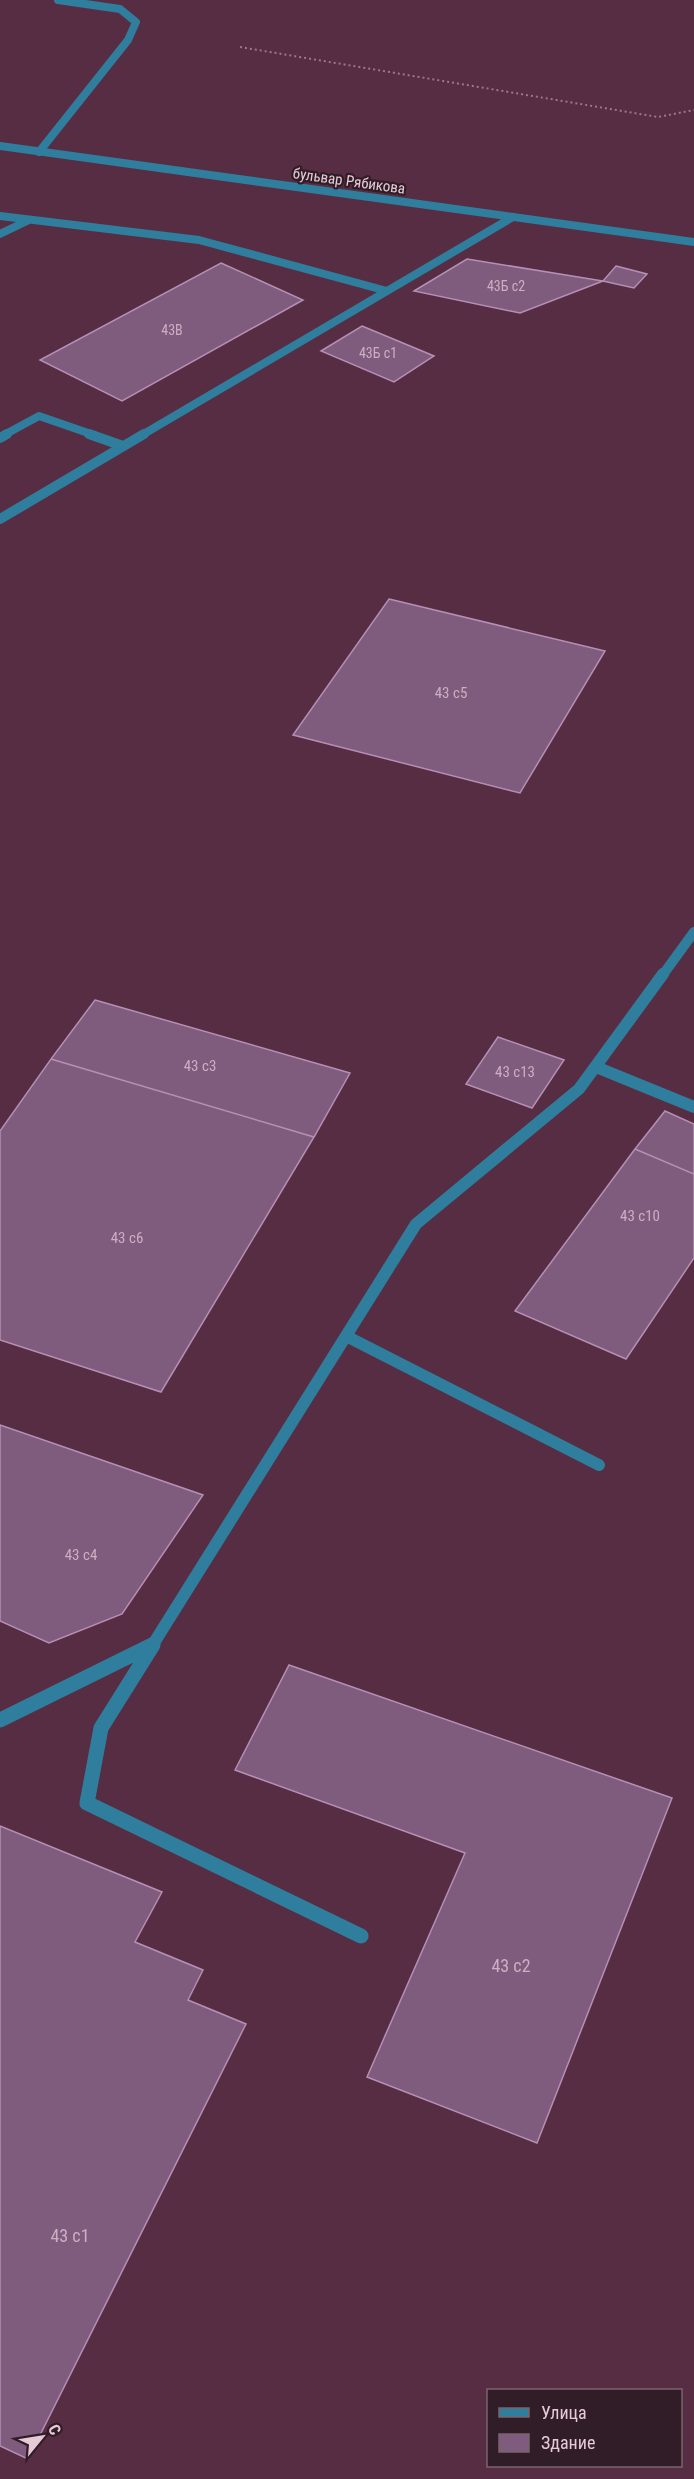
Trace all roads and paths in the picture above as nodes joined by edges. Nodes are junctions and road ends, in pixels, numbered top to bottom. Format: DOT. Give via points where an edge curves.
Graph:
graph roads {
  1 [pos="58,0"];
  2 [pos="240,47"];
  3 [pos="694,110"];
  4 [pos="0,146"];
  5 [pos="39,152"];
  6 [pos="0,216"];
  7 [pos="513,217"];
  8 [pos="29,220"];
  9 [pos="0,234"];
  10 [pos="694,242"];
  11 [pos="387,291"];
  12 [pos="0,438"];
  13 [pos="123,446"];
  14 [pos="0,519"];
  15 [pos="694,932"];
  16 [pos="596,1067"];
  17 [pos="694,1107"];
  18 [pos="346,1336"];
  19 [pos="599,1465"];
  20 [pos="154,1644"];
  21 [pos="2,1718"];
  22 [pos="361,1936"];
  1 -- 5 [label="street" via="120,9 136,22 128,40"];
  2 -- 3 [label="path" via="658,117"];
  4 -- 5 [label="street, бульвар Рябикова"];
  5 -- 7 [label="street, бульвар Рябикова"];
  6 -- 8 [label="street"];
  7 -- 10 [label="street, бульвар Рябикова"];
  7 -- 11 [label="street"];
  8 -- 9 [label="street"];
  8 -- 11 [label="street" via="199,240"];
  11 -- 13 [label="street"];
  12 -- 13 [label="street" via="39,416"];
  13 -- 14 [label="street"];
  15 -- 16 [label="street"];
  16 -- 17 [label="street"];
  16 -- 18 [label="street" via="579,1089 416,1224"];
  18 -- 19 [label="street"];
  18 -- 20 [label="street"];
  20 -- 21 [label="street"];
  20 -- 22 [label="street" via="101,1728 87,1803"];
}
